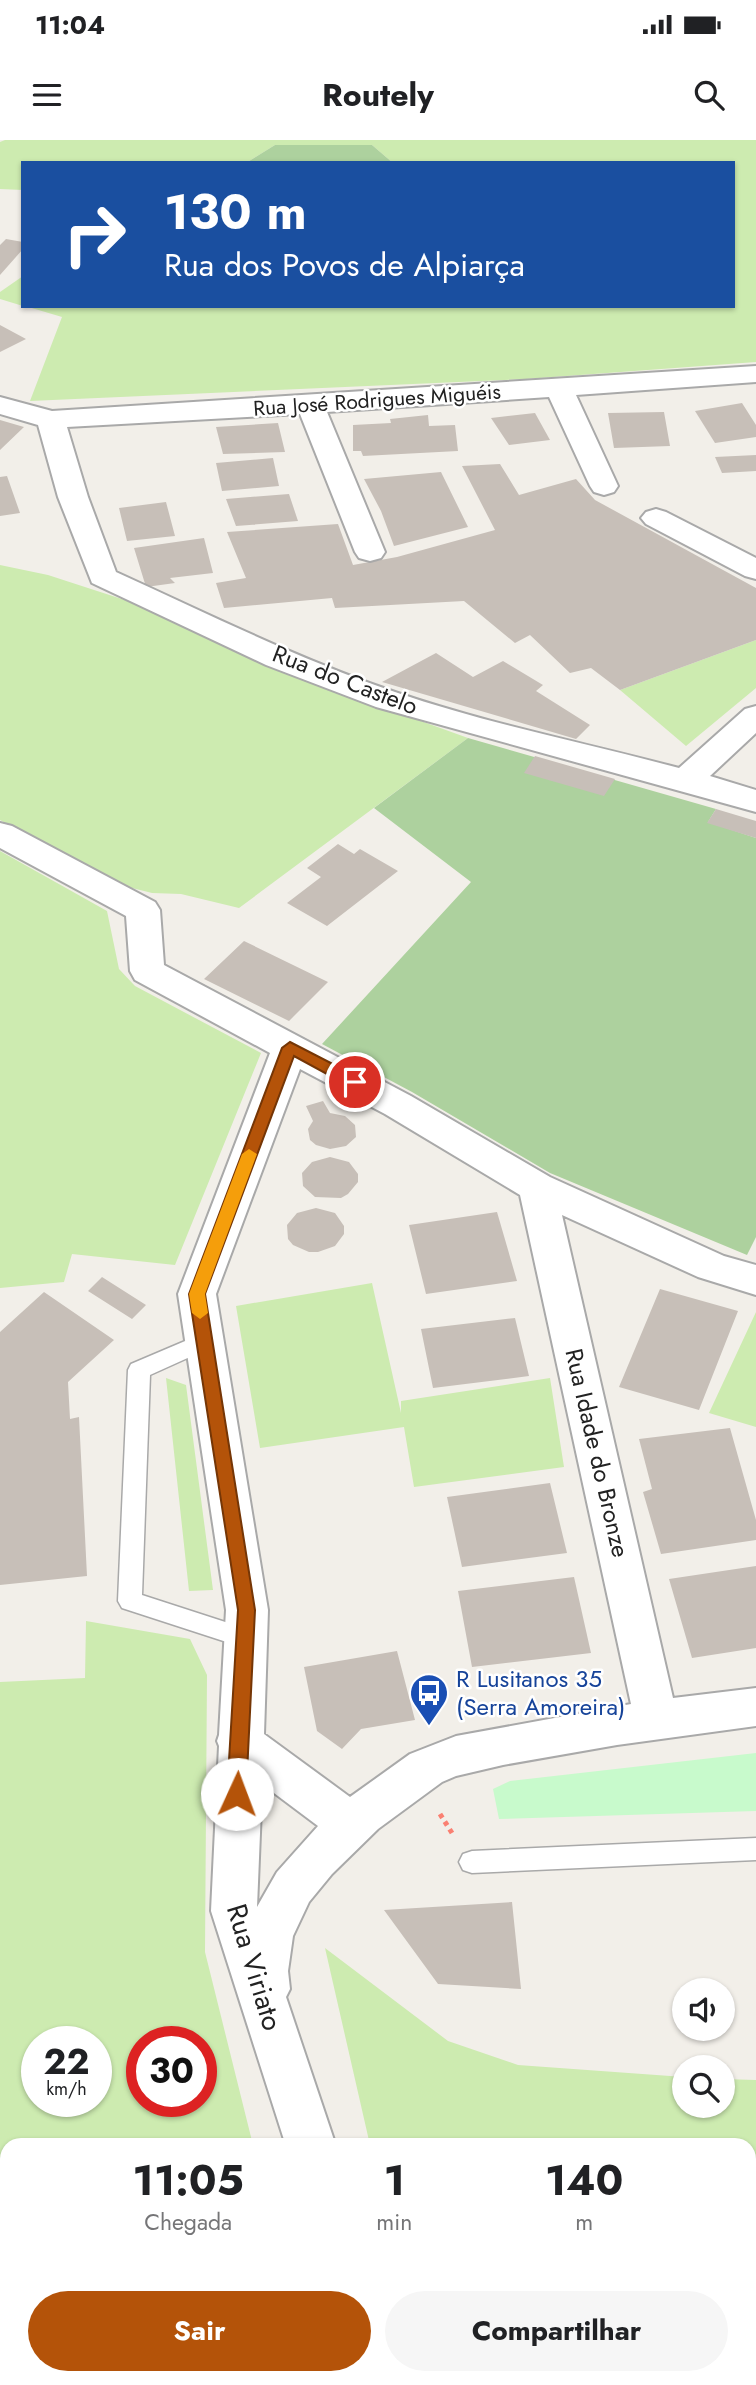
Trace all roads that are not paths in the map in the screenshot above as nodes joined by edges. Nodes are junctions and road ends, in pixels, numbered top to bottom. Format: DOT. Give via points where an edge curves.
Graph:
graph roads {
  1 [pos="756,373"];
  2 [pos="559,388"];
  3 [pos="0,405"];
  4 [pos="310,405"];
  5 [pos="51,420"];
  6 [pos="604,486"];
  7 [pos="656,518"];
  8 [pos="370,552"];
  9 [pos="756,570"];
  10 [pos="756,716"];
  11 [pos="687,779"];
  12 [pos="756,801"];
  13 [pos="0,834"];
  14 [pos="290,1048"];
  15 [pos="537,1187"];
  16 [pos="756,1279"];
  17 [pos="204,1341"];
  18 [pos="245,1638"];
  19 [pos="756,1707"];
  20 [pos="656,1719"];
  21 [pos="239,1741"];
  22 [pos="352,1825"];
  23 [pos="756,1849"];
  24 [pos="472,1863"];
  25 [pos="273,2028"];
  26 [pos="308,2138"];
  1 -- 2 [label="street, Rua José Rodrigues Miguéis"];
  2 -- 4 [label="street, Rua José Rodrigues Miguéis"];
  2 -- 6 [label="street"];
  3 -- 5 [label="street, Rua José Rodrigues Miguéis"];
  4 -- 5 [label="street, Rua José Rodrigues Miguéis"];
  4 -- 8 [label="street"];
  5 -- 11 [label="street, Rua do Castelo" via="103,578 336,682 472,726"];
  7 -- 9 [label="street"];
  10 -- 11 [label="street"];
  11 -- 12 [label="street, Rua do Castelo"];
  13 -- 14 [label="street" via="143,910 147,971"];
  14 -- 15 [label="street"];
  14 -- 17 [label="street, Rua Viriato" via="197,1294"];
  15 -- 16 [label="street" via="712,1266"];
  15 -- 20 [label="street, Rua Idade do Bronze"];
  17 -- 18 [label="street, Rua Viriato" via="247,1610"];
  17 -- 18 [label="lane" via="139,1370 130,1601"];
  18 -- 21 [label="street, Rua Viriato"];
  19 -- 20 [label="street"];
  20 -- 22 [label="street" via="470,1752 413,1775"];
  21 -- 22 [label="street"];
  21 -- 25 [label="street, Rua Viriato" via="233,1911"];
  22 -- 25 [label="street" via="303,1872 270,1929 263,1973"];
  23 -- 24 [label="lane"];
  25 -- 26 [label="street, Rua Viriato"];
}
